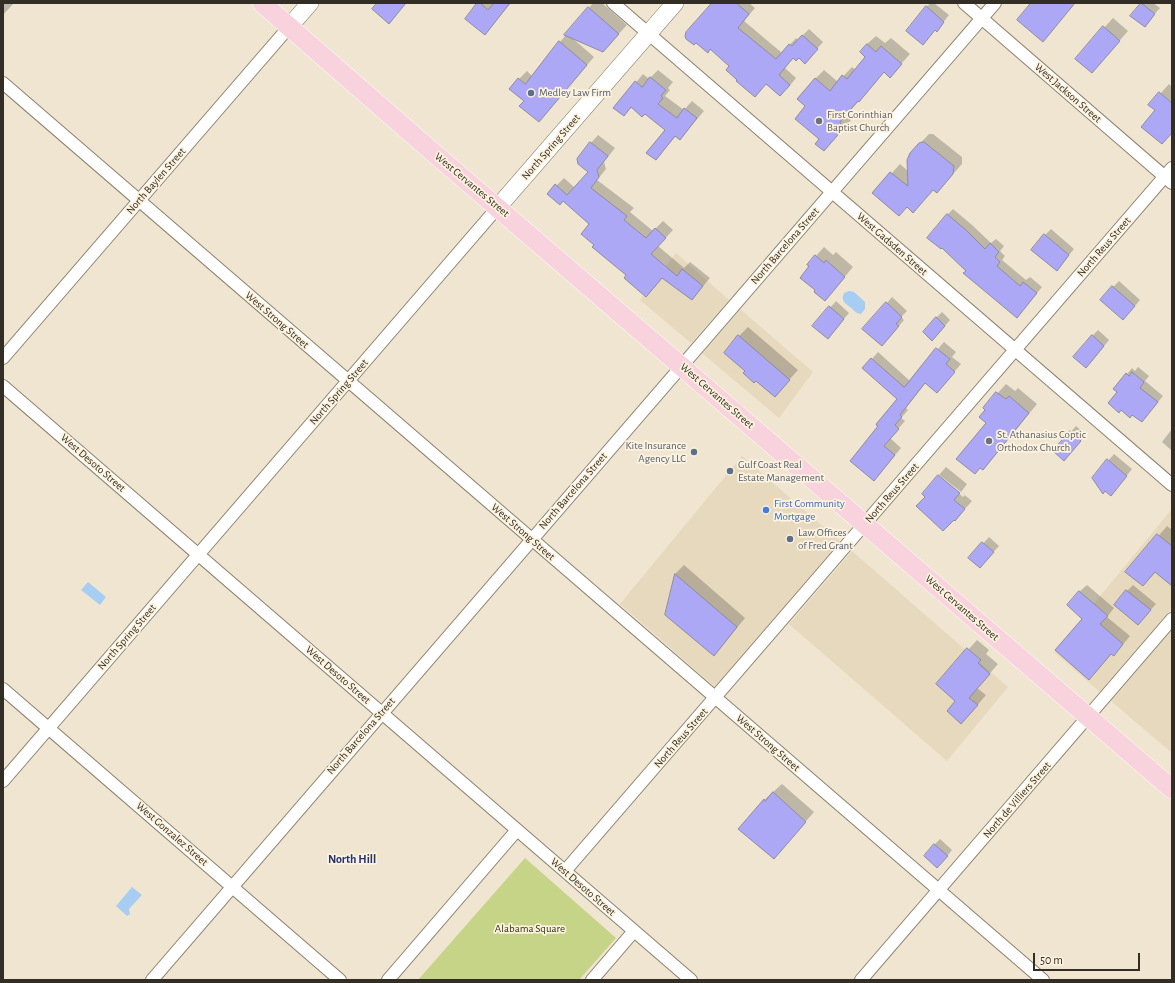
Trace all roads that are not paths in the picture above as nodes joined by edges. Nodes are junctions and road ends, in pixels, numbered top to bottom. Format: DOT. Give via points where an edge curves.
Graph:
graph roads {
  1 [pos="262,3"];
  2 [pos="310,3"];
  3 [pos="613,3"];
  4 [pos="675,3"];
  5 [pos="964,3"];
  6 [pos="995,3"];
  7 [pos="982,18"];
  8 [pos="289,27"];
  9 [pos="648,34"];
  10 [pos="3,83"];
  11 [pos="1170,176"];
  12 [pos="832,192"];
  13 [pos="139,201"];
  14 [pos="498,207"];
  15 [pos="1015,351"];
  16 [pos="3,358"];
  17 [pos="682,366"];
  18 [pos="348,381"];
  19 [pos="3,386"];
  20 [pos="1172,485"];
  21 [pos="865,524"];
  22 [pos="532,539"];
  23 [pos="199,554"];
  24 [pos="1172,619"];
  25 [pos="3,689"];
  26 [pos="715,698"];
  27 [pos="382,713"];
  28 [pos="1088,717"];
  29 [pos="49,728"];
  30 [pos="3,781"];
  31 [pos="1172,789"];
  32 [pos="517,830"];
  33 [pos="565,871"];
  34 [pos="233,886"];
  35 [pos="939,890"];
  36 [pos="634,931"];
  37 [pos="152,980"];
  38 [pos="340,980"];
  39 [pos="388,980"];
  40 [pos="592,980"];
  41 [pos="691,980"];
  42 [pos="861,980"];
  43 [pos="1043,980"];
  1 -- 8 [label="main road, West Cervantes Street"];
  2 -- 8 [label="street, North Baylen Street"];
  3 -- 9 [label="street, West Gadsden Street"];
  4 -- 9 [label="street, North Spring Street"];
  5 -- 7 [label="street, West Jackson Street"];
  6 -- 7 [label="street, North Barcelona Street"];
  7 -- 11 [label="street, West Jackson Street"];
  7 -- 12 [label="street, North Barcelona Street"];
  8 -- 13 [label="street, North Baylen Street"];
  8 -- 14 [label="main road, West Cervantes Street"];
  9 -- 12 [label="street, West Gadsden Street"];
  9 -- 14 [label="street, North Spring Street"];
  10 -- 13 [label="street, West Strong Street"];
  11 -- 15 [label="street, North Reus Street"];
  12 -- 15 [label="street, West Gadsden Street"];
  12 -- 17 [label="street, North Barcelona Street"];
  13 -- 16 [label="street, North Baylen Street"];
  13 -- 18 [label="street, West Strong Street"];
  14 -- 17 [label="main road, West Cervantes Street"];
  14 -- 18 [label="street, North Spring Street"];
  15 -- 20 [label="street, West Gadsden Street"];
  15 -- 21 [label="street, North Reus Street"];
  17 -- 21 [label="main road, West Cervantes Street"];
  17 -- 22 [label="street, North Barcelona Street"];
  18 -- 22 [label="street, West Strong Street"];
  18 -- 23 [label="street, North Spring Street"];
  19 -- 23 [label="street, West Desoto Street"];
  21 -- 26 [label="street, North Reus Street"];
  21 -- 28 [label="main road, West Cervantes Street"];
  22 -- 26 [label="street, West Strong Street"];
  22 -- 27 [label="street, North Barcelona Street"];
  23 -- 27 [label="street, West Desoto Street"];
  23 -- 29 [label="street, North Spring Street"];
  24 -- 28 [label="street, North de Villiers Street"];
  25 -- 29 [label="street, West Gonzalez Street"];
  26 -- 33 [label="street, North Reus Street"];
  26 -- 35 [label="street, West Strong Street"];
  27 -- 32 [label="street, West Desoto Street"];
  27 -- 34 [label="street, North Barcelona Street"];
  28 -- 31 [label="main road, West Cervantes Street"];
  28 -- 35 [label="street, North de Villiers Street"];
  29 -- 30 [label="street, North Spring Street"];
  29 -- 34 [label="street, West Gonzalez Street"];
  32 -- 33 [label="street, West Desoto Street"];
  32 -- 39 [label="street"];
  33 -- 36 [label="street, West Desoto Street"];
  34 -- 37 [label="street, North Barcelona Street"];
  34 -- 38 [label="street, West Gonzalez Street"];
  35 -- 42 [label="street, North de Villiers Street"];
  35 -- 43 [label="street, West Strong Street"];
  36 -- 40 [label="street"];
  36 -- 41 [label="street, West Desoto Street"];
}
